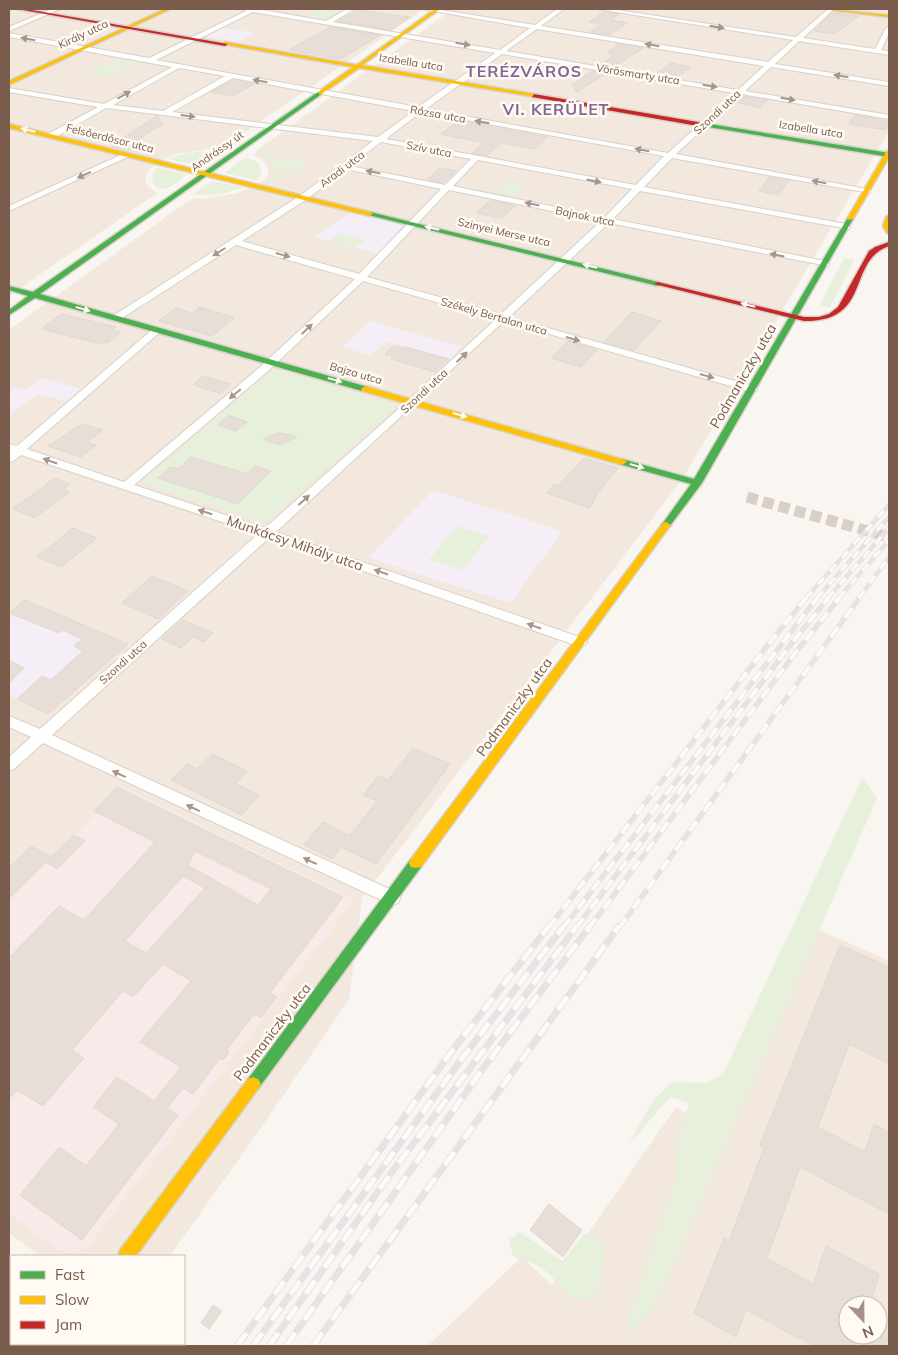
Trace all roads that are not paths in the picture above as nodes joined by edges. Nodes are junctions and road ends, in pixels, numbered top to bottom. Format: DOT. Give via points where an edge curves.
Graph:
graph roads {
  1 [pos="20,9"];
  2 [pos="168,9"];
  3 [pos="251,9"];
  4 [pos="351,9"];
  5 [pos="433,9"];
  6 [pos="560,9"];
  7 [pos="600,9"];
  8 [pos="831,9"];
  9 [pos="860,9"];
  10 [pos="52,11"];
  11 [pos="889,14"];
  12 [pos="328,22"];
  13 [pos="128,27"];
  14 [pos="536,27"];
  15 [pos="9,29"];
  16 [pos="889,30"];
  17 [pos="402,34"];
  18 [pos="9,35"];
  19 [pos="194,38"];
  20 [pos="798,40"];
  21 [pos="83,48"];
  22 [pos="502,51"];
  23 [pos="877,51"];
  24 [pos="889,53"];
  25 [pos="148,61"];
  26 [pos="769,64"];
  27 [pos="359,65"];
  28 [pos="176,67"];
  29 [pos="231,76"];
  30 [pos="458,82"];
  31 [pos="9,83"];
  32 [pos="889,84"];
  33 [pos="9,90"];
  34 [pos="740,91"];
  35 [pos="321,93"];
  36 [pos="105,106"];
  37 [pos="419,110"];
  38 [pos="165,113"];
  39 [pos="889,117"];
  40 [pos="703,125"];
  41 [pos="9,126"];
  42 [pos="273,127"];
  43 [pos="50,136"];
  44 [pos="381,140"];
  45 [pos="889,154"];
  46 [pos="128,155"];
  47 [pos="670,155"];
  48 [pos="475,159"];
  49 [pos="346,167"];
  50 [pos="206,173"];
  51 [pos="448,186"];
  52 [pos="636,189"];
  53 [pos="867,191"];
  54 [pos="304,197"];
  55 [pos="9,209"];
  56 [pos="889,217"];
  57 [pos="606,220"];
  58 [pos="412,223"];
  59 [pos="846,227"];
  60 [pos="889,232"];
  61 [pos="236,242"];
  62 [pos="889,244"];
  63 [pos="564,260"];
  64 [pos="825,264"];
  65 [pos="362,277"];
  66 [pos="9,288"];
  67 [pos="34,295"];
  68 [pos="9,313"];
  69 [pos="795,316"];
  70 [pos="116,318"];
  71 [pos="503,319"];
  72 [pos="157,330"];
  73 [pos="271,362"];
  74 [pos="752,389"];
  75 [pos="413,402"];
  76 [pos="14,449"];
  77 [pos="9,459"];
  78 [pos="697,483"];
  79 [pos="126,486"];
  80 [pos="268,533"];
  81 [pos="580,642"];
  82 [pos="9,721"];
  83 [pos="41,736"];
  84 [pos="9,765"];
  85 [pos="392,898"];
  86 [pos="133,1246"];
  87 [pos="118,1255"];
  88 [pos="127,1255"];
  1 -- 10 [label="street, Izabella utca"];
  2 -- 13 [label="street, Király utca"];
  3 -- 12 [label="street, Vörösmarty utca"];
  3 -- 19 [label="street"];
  4 -- 12 [label="street"];
  5 -- 14 [label="street"];
  5 -- 17 [label="street, Andrássy út"];
  6 -- 14 [label="street, Aradi utca"];
  7 -- 20 [label="street, one-way"];
  8 -- 11 [label="street"];
  8 -- 20 [label="street, Szondi utca"];
  9 -- 11 [label="street"];
  10 -- 13 [label="street, Izabella utca"];
  10 -- 15 [label="street"];
  12 -- 17 [label="street, Vörösmarty utca"];
  13 -- 19 [label="street, Izabella utca"];
  13 -- 21 [label="street, Király utca"];
  14 -- 22 [label="street, Aradi utca"];
  26 -- 14 [label="street, one-way"];
  16 -- 23 [label="street"];
  17 -- 22 [label="street, Vörösmarty utca, one-way"];
  17 -- 27 [label="street, Andrássy út"];
  21 -- 18 [label="street, Rózsa utca, one-way"];
  19 -- 25 [label="street"];
  19 -- 27 [label="street, Izabella utca"];
  20 -- 23 [label="street"];
  20 -- 26 [label="street, Szondi utca"];
  21 -- 25 [label="street, Rózsa utca"];
  21 -- 31 [label="street, Király utca"];
  22 -- 30 [label="street, Aradi utca"];
  22 -- 34 [label="street, Vörösmarty utca, one-way"];
  23 -- 24 [label="street"];
  25 -- 28 [label="street, Rózsa utca"];
  32 -- 26 [label="street, one-way"];
  26 -- 34 [label="street, Szondi utca"];
  27 -- 30 [label="street, Izabella utca"];
  27 -- 35 [label="street, Andrássy út"];
  28 -- 29 [label="street, Rózsa utca"];
  36 -- 28 [label="street, one-way"];
  35 -- 29 [label="street, Rózsa utca, one-way"];
  29 -- 38 [label="street"];
  30 -- 37 [label="street, Aradi utca"];
  30 -- 40 [label="street, Izabella utca"];
  33 -- 36 [label="street, Szív utca"];
  34 -- 39 [label="street, Vörösmarty utca, one-way"];
  34 -- 40 [label="street, Szondi utca"];
  35 -- 37 [label="street, Rózsa utca"];
  35 -- 42 [label="street, Andrássy út"];
  36 -- 38 [label="street, Szív utca"];
  36 -- 43 [label="street"];
  37 -- 44 [label="street, Aradi utca"];
  47 -- 37 [label="street, Rózsa utca, one-way"];
  38 -- 42 [label="street, Szív utca, one-way"];
  40 -- 45 [label="street, Izabella utca"];
  40 -- 47 [label="street, Szondi utca"];
  43 -- 41 [label="street, Felsőerdősor utca, one-way"];
  42 -- 44 [label="street, Szív utca"];
  42 -- 50 [label="street, Andrássy út"];
  43 -- 46 [label="street, Felsőerdősor utca"];
  44 -- 48 [label="street, Szív utca"];
  44 -- 49 [label="street, Aradi utca"];
  45 -- 53 [label="street, Podmaniczky utca"];
  46 -- 50 [label="street, Felsőerdősor utca"];
  46 -- 55 [label="street, one-way"];
  47 -- 52 [label="street, Szondi utca"];
  53 -- 47 [label="street, Rózsa utca, one-way"];
  48 -- 51 [label="street"];
  48 -- 52 [label="street, Szív utca, one-way"];
  51 -- 49 [label="street, Bajnok utca, one-way"];
  49 -- 54 [label="street, Aradi utca"];
  50 -- 54 [label="street, Szinyei Merse utca"];
  50 -- 67 [label="street, Andrássy út"];
  57 -- 51 [label="street, Bajnok utca, one-way"];
  51 -- 58 [label="street"];
  52 -- 57 [label="street, Szondi utca"];
  52 -- 59 [label="street, Szív utca"];
  53 -- 59 [label="street, Podmaniczky utca"];
  54 -- 58 [label="street, Szinyei Merse utca"];
  54 -- 61 [label="street, Aradi utca"];
  56 -- 60 [label="street" via="886,226"];
  57 -- 63 [label="street, Szondi utca"];
  64 -- 57 [label="street, Bajnok utca, one-way"];
  63 -- 58 [label="street, Szinyei Merse utca, one-way"];
  58 -- 65 [label="street"];
  59 -- 64 [label="street, Podmaniczky utca"];
  61 -- 65 [label="street, Székely Bertalan utca, one-way"];
  61 -- 70 [label="street, Aradi utca, one-way"];
  62 -- 69 [label="street, Szinyei Merse utca" via="873,251 840,311 832,317 816,320"];
  69 -- 63 [label="street, Szinyei Merse utca, one-way"];
  63 -- 71 [label="street, Szondi utca"];
  64 -- 69 [label="street, Podmaniczky utca"];
  65 -- 71 [label="street, Székely Bertalan utca"];
  73 -- 65 [label="street, one-way"];
  66 -- 67 [label="street, Bajza utca"];
  67 -- 68 [label="street, Andrássy út"];
  67 -- 70 [label="street, Bajza utca, one-way"];
  69 -- 74 [label="street, Podmaniczky utca"];
  70 -- 72 [label="street, Bajza utca"];
  71 -- 74 [label="street, Székely Bertalan utca, one-way"];
  75 -- 71 [label="street, Szondi utca, one-way"];
  72 -- 73 [label="street, Bajza utca"];
  72 -- 76 [label="street"];
  73 -- 75 [label="street, Bajza utca, one-way"];
  73 -- 79 [label="street, one-way"];
  74 -- 78 [label="street, Podmaniczky utca"];
  75 -- 78 [label="street, Bajza utca, one-way"];
  80 -- 75 [label="street, Szondi utca, one-way"];
  76 -- 77 [label="street"];
  79 -- 76 [label="street, Munkácsy Mihály utca, one-way"];
  78 -- 81 [label="street, Podmaniczky utca"];
  80 -- 79 [label="street, Munkácsy Mihály utca, one-way"];
  81 -- 80 [label="street, Munkácsy Mihály utca, one-way"];
  80 -- 83 [label="street, Szondi utca"];
  81 -- 85 [label="street, Podmaniczky utca"];
  82 -- 83 [label="street"];
  83 -- 84 [label="street, Szondi utca"];
  85 -- 83 [label="street, one-way"];
  85 -- 86 [label="street, Podmaniczky utca"];
  86 -- 87 [label="street"];
  86 -- 88 [label="street, Podmaniczky utca"];
}
